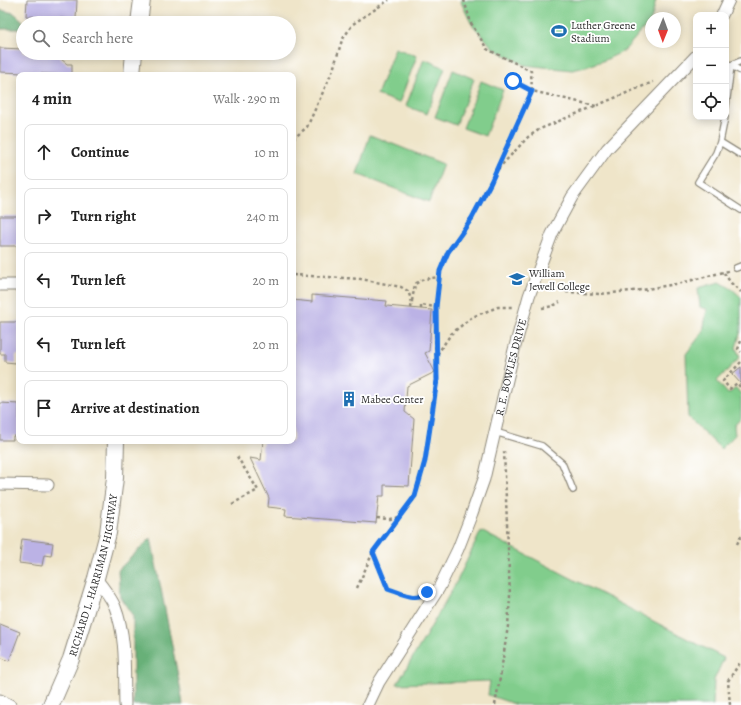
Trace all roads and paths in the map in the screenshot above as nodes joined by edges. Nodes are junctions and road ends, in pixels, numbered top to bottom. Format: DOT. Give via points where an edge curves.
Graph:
graph roads {
  1 [pos="142,0"];
  2 [pos="388,0"];
  3 [pos="464,0"];
  4 [pos="729,0"];
  5 [pos="723,12"];
  6 [pos="140,16"];
  7 [pos="693,59"];
  8 [pos="133,60"];
  9 [pos="741,61"];
  10 [pos="729,64"];
  11 [pos="741,71"];
  12 [pos="132,72"];
  13 [pos="659,80"];
  14 [pos="513,81"];
  15 [pos="532,91"];
  16 [pos="596,106"];
  17 [pos="724,120"];
  18 [pos="296,136"];
  19 [pos="720,142"];
  20 [pos="741,155"];
  21 [pos="496,170"];
  22 [pos="741,210"];
  23 [pos="738,267"];
  24 [pos="724,273"];
  25 [pos="296,275"];
  26 [pos="440,276"];
  27 [pos="0,285"];
  28 [pos="16,286"];
  29 [pos="566,292"];
  30 [pos="741,292"];
  31 [pos="412,302"];
  32 [pos="560,302"];
  33 [pos="436,307"];
  34 [pos="516,307"];
  35 [pos="411,308"];
  36 [pos="542,308"];
  37 [pos="421,309"];
  38 [pos="741,341"];
  39 [pos="741,352"];
  40 [pos="436,356"];
  41 [pos="741,362"];
  42 [pos="741,388"];
  43 [pos="495,432"];
  44 [pos="116,444"];
  45 [pos="504,446"];
  46 [pos="236,455"];
  47 [pos="0,484"];
  48 [pos="48,485"];
  49 [pos="573,490"];
  50 [pos="232,504"];
  51 [pos="399,517"];
  52 [pos="377,518"];
  53 [pos="741,536"];
  54 [pos="737,544"];
  55 [pos="373,552"];
  56 [pos="96,578"];
  57 [pos="357,588"];
  58 [pos="421,597"];
  59 [pos="741,661"];
  60 [pos="0,700"];
  61 [pos="10,705"];
  62 [pos="51,705"];
  63 [pos="125,705"];
  64 [pos="368,705"];
  65 [pos="495,705"];
  66 [pos="730,705"];
  1 -- 6 [label="main road"];
  2 -- 18 [label="path" via="349,29 342,40 333,70 307,127"];
  3 -- 15 [label="path" via="471,23 487,49 531,71"];
  4 -- 5 [label="street"];
  7 -- 43 [label="street, R. E. BOWLES DRIVE" via="607,149 572,197 552,234 528,296"];
  8 -- 12 [label="main road"];
  9 -- 10 [label="lane"];
  10 -- 11 [label="lane"];
  13 -- 16 [label="path"];
  14 -- 15 [label="path"];
  15 -- 16 [label="path"];
  15 -- 21 [label="path"];
  16 -- 21 [label="path" via="540,128"];
  17 -- 19 [label="lane"];
  19 -- 20 [label="lane"];
  19 -- 22 [label="lane" via="698,182"];
  21 -- 26 [label="path" via="472,218 448,252"];
  23 -- 24 [label="path"];
  24 -- 29 [label="path" via="642,290 600,294"];
  24 -- 30 [label="path"];
  25 -- 31 [label="path" via="361,279 402,286"];
  26 -- 31 [label="path" via="424,279 415,284"];
  26 -- 33 [label="path"];
  27 -- 28 [label="street"];
  31 -- 35 [label="path"];
  32 -- 36 [label="path"];
  33 -- 37 [label="path" via="421,305"];
  33 -- 40 [label="path"];
  34 -- 40 [label="path" via="498,307 472,317 452,334"];
  38 -- 39 [label="path" via="738,349"];
  40 -- 51 [label="path" via="437,380 425,461 415,496"];
  41 -- 42 [label="path" via="723,381 730,389 737,383"];
  43 -- 49 [label="lane" via="542,446 562,463"];
  43 -- 64 [label="street, R. E. BOWLES DRIVE" via="484,479 458,549 439,588 379,682"];
  44 -- 56 [label="main road, RICHARD L. HARRIMAN HIGHWAY" via="115,478 108,533"];
  45 -- 65 [label="path" via="510,597 508,626"];
  46 -- 50 [label="path" via="258,490"];
  47 -- 48 [label="street"];
  51 -- 52 [label="path"];
  51 -- 55 [label="path"];
  53 -- 54 [label="path"];
  55 -- 57 [label="path"];
  55 -- 58 [label="path" via="388,589"];
  56 -- 62 [label="main road, RICHARD L. HARRIMAN HIGHWAY" via="71,659"];
  56 -- 63 [label="street" via="114,606 122,635"];
  59 -- 66 [label="path" via="728,681"];
  60 -- 61 [label="street"];
}
